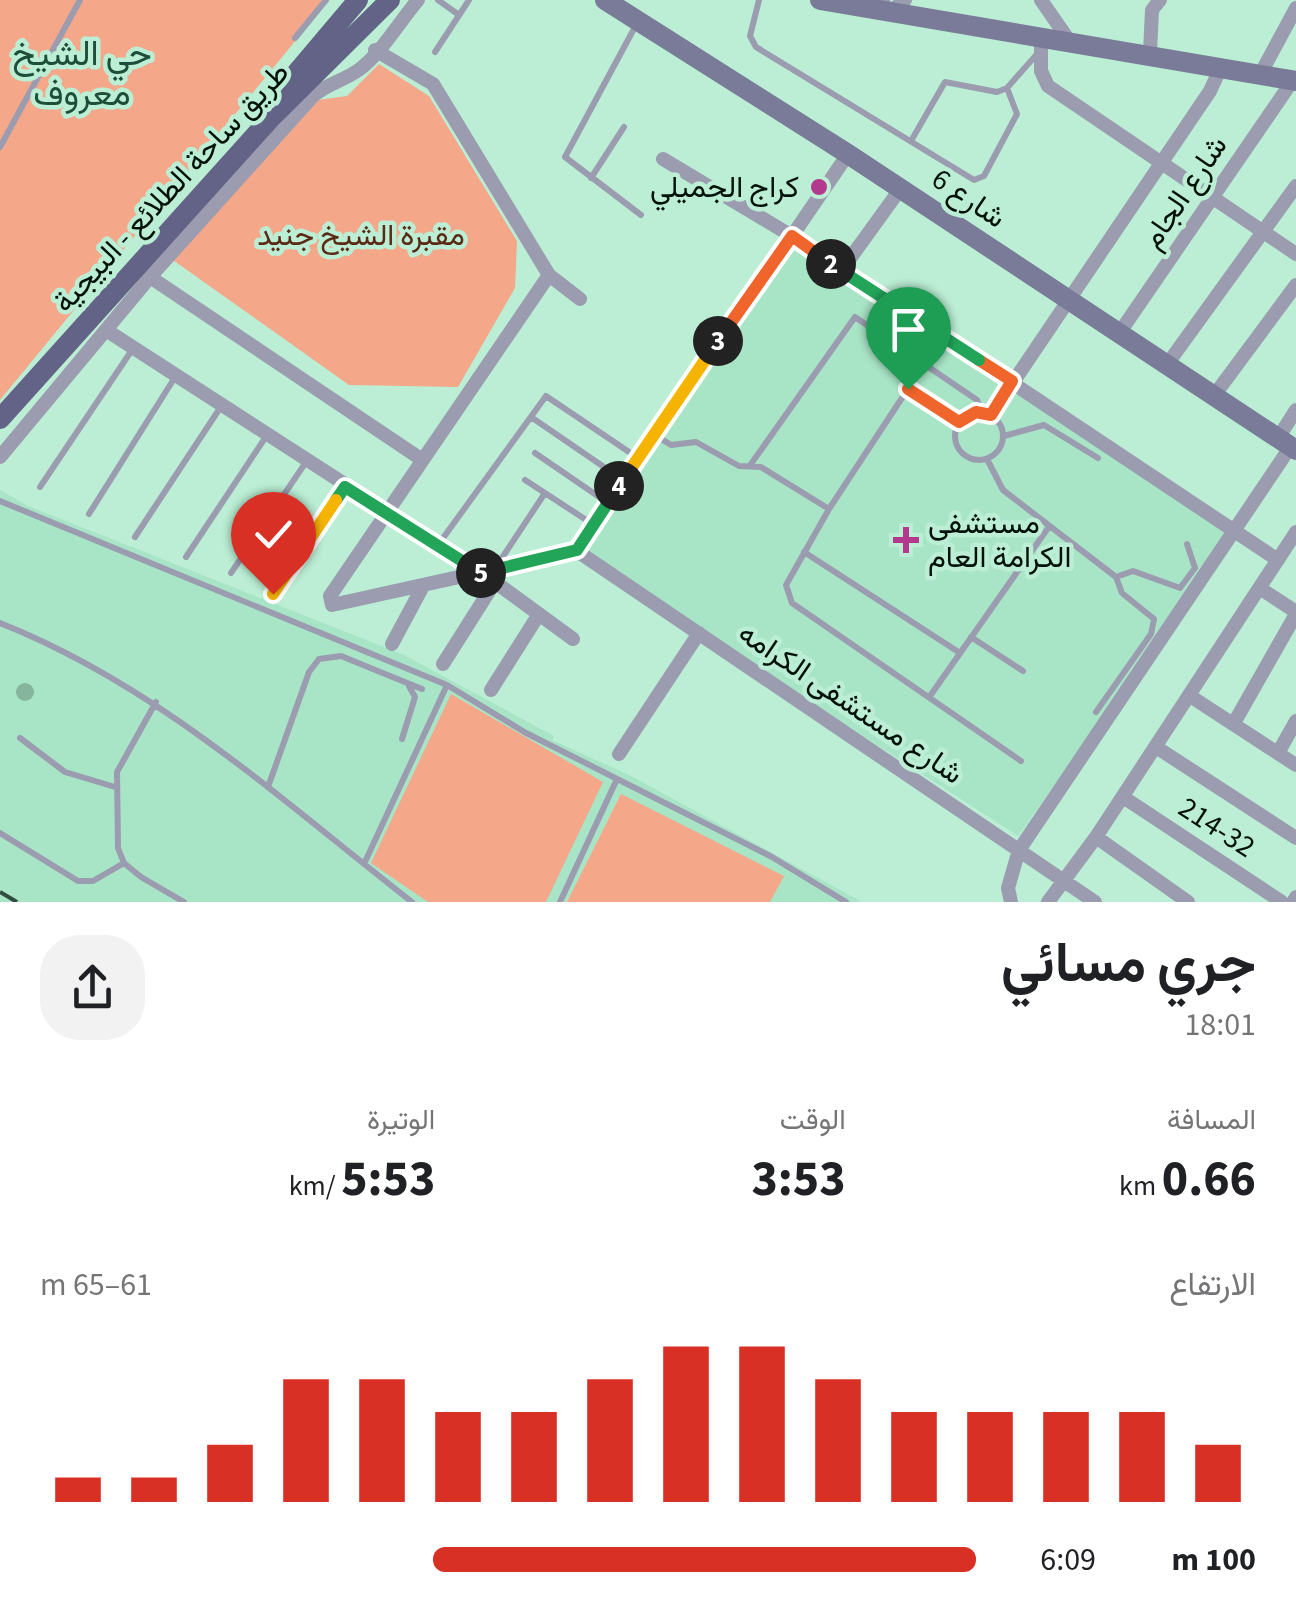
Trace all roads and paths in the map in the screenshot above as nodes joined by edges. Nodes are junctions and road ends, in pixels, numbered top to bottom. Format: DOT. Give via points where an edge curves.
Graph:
graph roads {
  1 [pos="80,0"];
  2 [pos="326,0"];
  3 [pos="358,0"];
  4 [pos="390,0"];
  5 [pos="418,0"];
  6 [pos="438,0"];
  7 [pos="468,0"];
  8 [pos="759,0"];
  9 [pos="820,0"];
  10 [pos="1041,0"];
  11 [pos="612,1"];
  12 [pos="1152,3"];
  13 [pos="892,4"];
  14 [pos="1296,8"];
  15 [pos="459,14"];
  16 [pos="639,19"];
  17 [pos="294,38"];
  18 [pos="1068,39"];
  19 [pos="1040,43"];
  20 [pos="375,50"];
  21 [pos="435,52"];
  22 [pos="1150,53"];
  23 [pos="1222,66"];
  24 [pos="1261,73"];
  25 [pos="1295,80"];
  26 [pos="1007,88"];
  27 [pos="624,128"];
  28 [pos="911,141"];
  29 [pos="0,148"];
  30 [pos="848,154"];
  31 [pos="664,160"];
  32 [pos="1162,163"];
  33 [pos="591,178"];
  34 [pos="1296,186"];
  35 [pos="901,188"];
  36 [pos="1214,198"];
  37 [pos="641,215"];
  38 [pos="1264,232"];
  39 [pos="792,236"];
  40 [pos="1296,254"];
  41 [pos="841,271"];
  42 [pos="549,275"];
  43 [pos="150,278"];
  44 [pos="1296,285"];
  45 [pos="580,298"];
  46 [pos="1066,301"];
  47 [pos="106,330"];
  48 [pos="1118,335"];
  49 [pos="135,345"];
  50 [pos="922,366"];
  51 [pos="1166,366"];
  52 [pos="178,374"];
  53 [pos="1012,381"];
  54 [pos="908,389"];
  55 [pos="1213,397"];
  56 [pos="223,404"];
  57 [pos="1296,410"];
  58 [pos="987,414"];
  59 [pos="531,417"];
  60 [pos="0,419"];
  61 [pos="959,422"];
  62 [pos="267,434"];
  63 [pos="1004,436"];
  64 [pos="663,440"];
  65 [pos="1289,445"];
  66 [pos="535,453"];
  67 [pos="0,457"];
  68 [pos="638,458"];
  69 [pos="1098,458"];
  70 [pos="421,460"];
  71 [pos="987,460"];
  72 [pos="306,461"];
  73 [pos="752,464"];
  74 [pos="526,480"];
  75 [pos="623,480"];
  76 [pos="345,487"];
  77 [pos="40,488"];
  78 [pos="545,493"];
  79 [pos="0,502"];
  80 [pos="608,503"];
  81 [pos="829,509"];
  82 [pos="90,514"];
  83 [pos="384,514"];
  84 [pos="594,524"];
  85 [pos="1048,528"];
  86 [pos="1236,530"];
  87 [pos="1296,532"];
  88 [pos="135,536"];
  89 [pos="1187,544"];
  90 [pos="438,546"];
  91 [pos="577,550"];
  92 [pos="804,552"];
  93 [pos="186,557"];
  94 [pos="1278,560"];
  95 [pos="231,573"];
  96 [pos="493,576"];
  97 [pos="1116,577"];
  98 [pos="422,588"];
  99 [pos="1261,588"];
  100 [pos="273,594"];
  101 [pos="1296,613"];
  102 [pos="538,614"];
  103 [pos="0,623"];
  104 [pos="699,633"];
  105 [pos="972,637"];
  106 [pos="573,639"];
  107 [pos="392,644"];
  108 [pos="960,654"];
  109 [pos="443,664"];
  110 [pos="1022,671"];
  111 [pos="404,682"];
  112 [pos="447,685"];
  113 [pos="422,690"];
  114 [pos="491,690"];
  115 [pos="930,696"];
  116 [pos="1190,696"];
  117 [pos="156,702"];
  118 [pos="1096,712"];
  119 [pos="1296,721"];
  120 [pos="1234,723"];
  121 [pos="20,738"];
  122 [pos="402,739"];
  123 [pos="1156,747"];
  124 [pos="1278,753"];
  125 [pos="619,754"];
  126 [pos="1021,762"];
  127 [pos="1296,765"];
  128 [pos="616,780"];
  129 [pos="115,787"];
  130 [pos="268,788"];
  131 [pos="1123,797"];
  132 [pos="0,833"];
  133 [pos="1096,837"];
  134 [pos="1296,838"];
  135 [pos="1019,850"];
  136 [pos="124,863"];
  137 [pos="364,864"];
  138 [pos="1063,880"];
  139 [pos="184,902"];
  140 [pos="412,902"];
  141 [pos="560,902"];
  142 [pos="846,902"];
  143 [pos="1011,902"];
  144 [pos="1048,902"];
  145 [pos="1094,902"];
  146 [pos="1188,902"];
  147 [pos="1282,902"];
  1 -- 29 [label="lane"];
  2 -- 17 [label="lane"];
  3 -- 60 [label="main road, طريق ساحة الطلائع - البيجية"];
  4 -- 60 [label="main road, طريق ساحة الطلائع - البيجية" via="270,119"];
  5 -- 20 [label="street"];
  6 -- 15 [label="lane"];
  7 -- 15 [label="lane"];
  8 -- 28 [label="lane" via="750,42"];
  9 -- 13 [label="street"];
  10 -- 18 [label="street"];
  11 -- 16 [label="street, شارع 6"];
  12 -- 22 [label="street"];
  13 -- 19 [label="street"];
  14 -- 24 [label="street"];
  15 -- 21 [label="lane"];
  16 -- 30 [label="street, شارع 6"];
  16 -- 33 [label="lane" via="565,152 566,161"];
  18 -- 19 [label="street"];
  18 -- 22 [label="street"];
  19 -- 26 [label="lane"];
  19 -- 32 [label="street" via="1048,86"];
  20 -- 42 [label="street" via="432,84"];
  20 -- 43 [label="street" via="352,75 328,82 312,97"];
  22 -- 23 [label="street"];
  23 -- 24 [label="street"];
  23 -- 32 [label="street"];
  24 -- 25 [label="street"];
  25 -- 36 [label="street, شارع الجام"];
  26 -- 28 [label="lane" via="945,82"];
  26 -- 28 [label="lane" via="1017,114 980,179"];
  27 -- 33 [label="lane"];
  30 -- 35 [label="street, شارع 6"];
  30 -- 39 [label="street"];
  31 -- 39 [label="street"];
  32 -- 36 [label="street"];
  32 -- 46 [label="street"];
  33 -- 37 [label="lane"];
  34 -- 38 [label="street"];
  35 -- 41 [label="street"];
  35 -- 46 [label="street, شارع 6"];
  36 -- 38 [label="street"];
  36 -- 48 [label="street, شارع الجام"];
  38 -- 40 [label="street"];
  38 -- 51 [label="street"];
  39 -- 41 [label="street"];
  39 -- 68 [label="street"];
  41 -- 53 [label="street"];
  42 -- 45 [label="street"];
  42 -- 70 [label="street"];
  43 -- 47 [label="street"];
  43 -- 70 [label="street"];
  44 -- 55 [label="street"];
  46 -- 48 [label="street, شارع 6"];
  46 -- 53 [label="street"];
  47 -- 49 [label="street"];
  47 -- 67 [label="street"];
  48 -- 51 [label="street, شارع 6"];
  49 -- 52 [label="street"];
  49 -- 77 [label="lane"];
  50 -- 54 [label="lane"];
  50 -- 58 [label="lane" via="977,400"];
  50 -- 73 [label="lane" via="855,317"];
  51 -- 55 [label="street, شارع 6"];
  52 -- 56 [label="street"];
  52 -- 82 [label="lane"];
  53 -- 58 [label="street"];
  53 -- 86 [label="street"];
  54 -- 61 [label="lane"];
  54 -- 81 [label="lane"];
  55 -- 65 [label="street, شارع 6"];
  56 -- 62 [label="street"];
  56 -- 88 [label="lane"];
  57 -- 65 [label="street"];
  58 -- 61 [label="lane"];
  58 -- 63 [label="lane"];
  59 -- 68 [label="lane" via="546,396"];
  59 -- 75 [label="lane"];
  59 -- 90 [label="lane"];
  61 -- 71 [label="lane" via="959,451"];
  62 -- 72 [label="street"];
  62 -- 93 [label="lane"];
  63 -- 69 [label="lane" via="1044,425"];
  63 -- 71 [label="lane"];
  64 -- 73 [label="lane" via="696,442 740,466"];
  65 -- 86 [label="street"];
  66 -- 80 [label="lane"];
  68 -- 75 [label="street"];
  70 -- 83 [label="street"];
  71 -- 85 [label="lane" via="1003,490"];
  72 -- 76 [label="street"];
  72 -- 95 [label="lane"];
  73 -- 81 [label="lane"];
  74 -- 78 [label="lane"];
  75 -- 80 [label="street"];
  76 -- 83 [label="street"];
  76 -- 100 [label="lane"];
  78 -- 84 [label="lane"];
  78 -- 96 [label="lane"];
  79 -- 112 [label="lane"];
  80 -- 84 [label="street"];
  81 -- 92 [label="lane"];
  83 -- 90 [label="street"];
  83 -- 98 [label="street" via="329,603"];
  84 -- 91 [label="street"];
  85 -- 97 [label="lane"];
  85 -- 105 [label="lane"];
  86 -- 94 [label="street"];
  86 -- 135 [label="street"];
  87 -- 94 [label="street"];
  89 -- 97 [label="lane" via="1194,568 1180,588 1134,571"];
  90 -- 96 [label="street"];
  91 -- 96 [label="street"];
  91 -- 104 [label="street, شارع مستشفى الكرامه"];
  92 -- 108 [label="lane"];
  92 -- 115 [label="lane" via="786,585 792,604"];
  94 -- 99 [label="street"];
  96 -- 98 [label="street"];
  96 -- 102 [label="street"];
  96 -- 109 [label="street"];
  97 -- 118 [label="lane" via="1122,593 1154,625"];
  98 -- 107 [label="street"];
  99 -- 101 [label="street"];
  99 -- 116 [label="street"];
  101 -- 120 [label="street"];
  102 -- 106 [label="street"];
  102 -- 114 [label="street"];
  103 -- 117 [label="lane" via="58,646"];
  104 -- 125 [label="street"];
  104 -- 135 [label="street, شارع مستشفى الكرامه"];
  105 -- 108 [label="lane"];
  105 -- 110 [label="lane"];
  108 -- 115 [label="lane"];
  111 -- 113 [label="lane"];
  111 -- 122 [label="lane" via="415,697"];
  111 -- 130 [label="lane" via="341,656 319,659"];
  112 -- 128 [label="lane"];
  112 -- 137 [label="lane"];
  115 -- 126 [label="lane"];
  116 -- 120 [label="street"];
  116 -- 123 [label="street"];
  117 -- 129 [label="lane" via="123,755"];
  117 -- 130 [label="lane"];
  119 -- 124 [label="street"];
  120 -- 124 [label="street"];
  121 -- 129 [label="lane" via="65,772"];
  123 -- 131 [label="street"];
  123 -- 134 [label="street"];
  124 -- 127 [label="street"];
  128 -- 141 [label="lane"];
  128 -- 142 [label="lane" via="772,857"];
  129 -- 136 [label="lane"];
  130 -- 137 [label="lane"];
  131 -- 133 [label="street"];
  131 -- 147 [label="street, 214-32"];
  132 -- 136 [label="lane" via="78,881 92,881"];
  133 -- 138 [label="street"];
  133 -- 146 [label="street"];
  135 -- 138 [label="street, شارع مستشفى الكرامه"];
  135 -- 143 [label="street" via="1008,888"];
  136 -- 139 [label="lane" via="156,890"];
  137 -- 140 [label="lane"];
  138 -- 144 [label="street"];
  138 -- 145 [label="street, شارع مستشفى الكرامه"];
}
